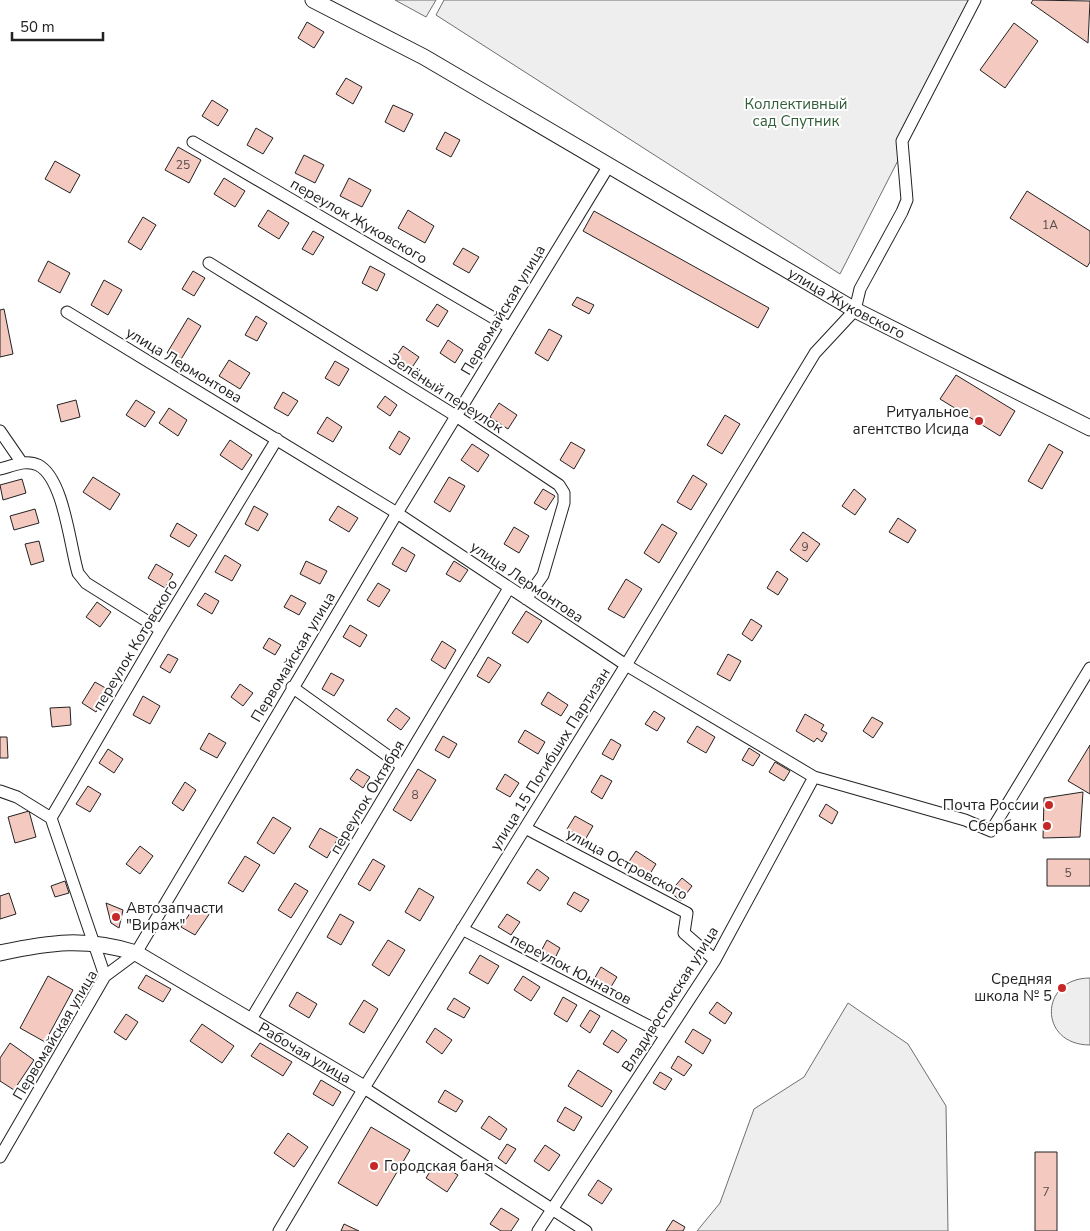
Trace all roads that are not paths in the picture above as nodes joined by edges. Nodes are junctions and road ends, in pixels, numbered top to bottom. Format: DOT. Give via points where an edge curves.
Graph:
graph roads {
  1 [pos="313,0"];
  2 [pos="975,0"];
  3 [pos="193,142"];
  4 [pos="608,167"];
  5 [pos="209,263"];
  6 [pos="855,310"];
  7 [pos="67,312"];
  8 [pos="509,327"];
  9 [pos="456,416"];
  10 [pos="1090,428"];
  11 [pos="0,431"];
  12 [pos="277,439"];
  13 [pos="22,463"];
  14 [pos="0,469"];
  15 [pos="396,513"];
  16 [pos="509,588"];
  17 [pos="526,599"];
  18 [pos="161,630"];
  19 [pos="626,665"];
  20 [pos="1090,668"];
  21 [pos="292,687"];
  22 [pos="402,766"];
  23 [pos="814,777"];
  24 [pos="0,791"];
  25 [pos="52,818"];
  26 [pos="525,828"];
  27 [pos="462,929"];
  28 [pos="95,943"];
  29 [pos="0,953"];
  30 [pos="136,953"];
  31 [pos="715,960"];
  32 [pos="105,976"];
  33 [pos="250,1021"];
  34 [pos="666,1035"];
  35 [pos="364,1088"];
  36 [pos="0,1157"];
  37 [pos="551,1210"];
  38 [pos="279,1231"];
  39 [pos="538,1231"];
  40 [pos="586,1231"];
  1 -- 4 [label="street, улица Жуковского" via="424,57"];
  2 -- 6 [label="street" via="902,141 907,200 860,289"];
  3 -- 8 [label="street, переулок Жуковского"];
  4 -- 6 [label="street, улица Жуковского"];
  4 -- 8 [label="street, Первомайская улица"];
  5 -- 9 [label="street, Зелёный переулок"];
  6 -- 10 [label="street, улица Жуковского"];
  6 -- 19 [label="street, улица 15 Погибших Партизан" via="815,353"];
  7 -- 12 [label="street, улица Лермонтова"];
  8 -- 9 [label="street, Первомайская улица"];
  9 -- 15 [label="street, Первомайская улица"];
  9 -- 17 [label="street, Зелёный переулок" via="559,485 564,493 546,568"];
  11 -- 13 [label="street"];
  12 -- 15 [label="street, улица Лермонтова"];
  12 -- 18 [label="street, переулок Котовского"];
  13 -- 14 [label="street"];
  13 -- 18 [label="street" via="37,464 56,487 74,561 86,583"];
  15 -- 16 [label="street, улица Лермонтова"];
  15 -- 21 [label="street, Первомайская улица"];
  16 -- 17 [label="street, улица Лермонтова"];
  16 -- 22 [label="street, переулок Октября"];
  17 -- 19 [label="street, улица Лермонтова"];
  18 -- 25 [label="street, переулок Котовского"];
  19 -- 23 [label="street, улица Лермонтова"];
  19 -- 26 [label="street, улица 15 Погибших Партизан"];
  20 -- 23 [label="street, улица Лермонтова" via="991,832 965,820"];
  21 -- 22 [label="street"];
  21 -- 30 [label="street, Первомайская улица"];
  22 -- 33 [label="street, переулок Октября"];
  23 -- 31 [label="street, Владивостокская улица"];
  24 -- 25 [label="street" via="17,797"];
  25 -- 28 [label="street"];
  26 -- 27 [label="street, улица 15 Погибших Партизан"];
  26 -- 31 [label="street, улица Островского" via="687,913 684,933"];
  27 -- 34 [label="street, переулок Юннатов"];
  27 -- 35 [label="street, улица 15 Погибших Партизан"];
  28 -- 29 [label="street, Рабочая улица" via="52,942"];
  28 -- 30 [label="street, Рабочая улица"];
  28 -- 32 [label="street"];
  30 -- 32 [label="street, Первомайская улица"];
  30 -- 33 [label="street, Рабочая улица"];
  31 -- 34 [label="street, Владивостокская улица"];
  32 -- 36 [label="street, Первомайская улица"];
  33 -- 35 [label="street, Рабочая улица"];
  34 -- 37 [label="street, Владивостокская улица"];
  35 -- 37 [label="street, Рабочая улица"];
  35 -- 38 [label="street, улица 15 Погибших Партизан"];
  37 -- 39 [label="street, Владивостокская улица"];
  37 -- 40 [label="street, Рабочая улица"];
}
